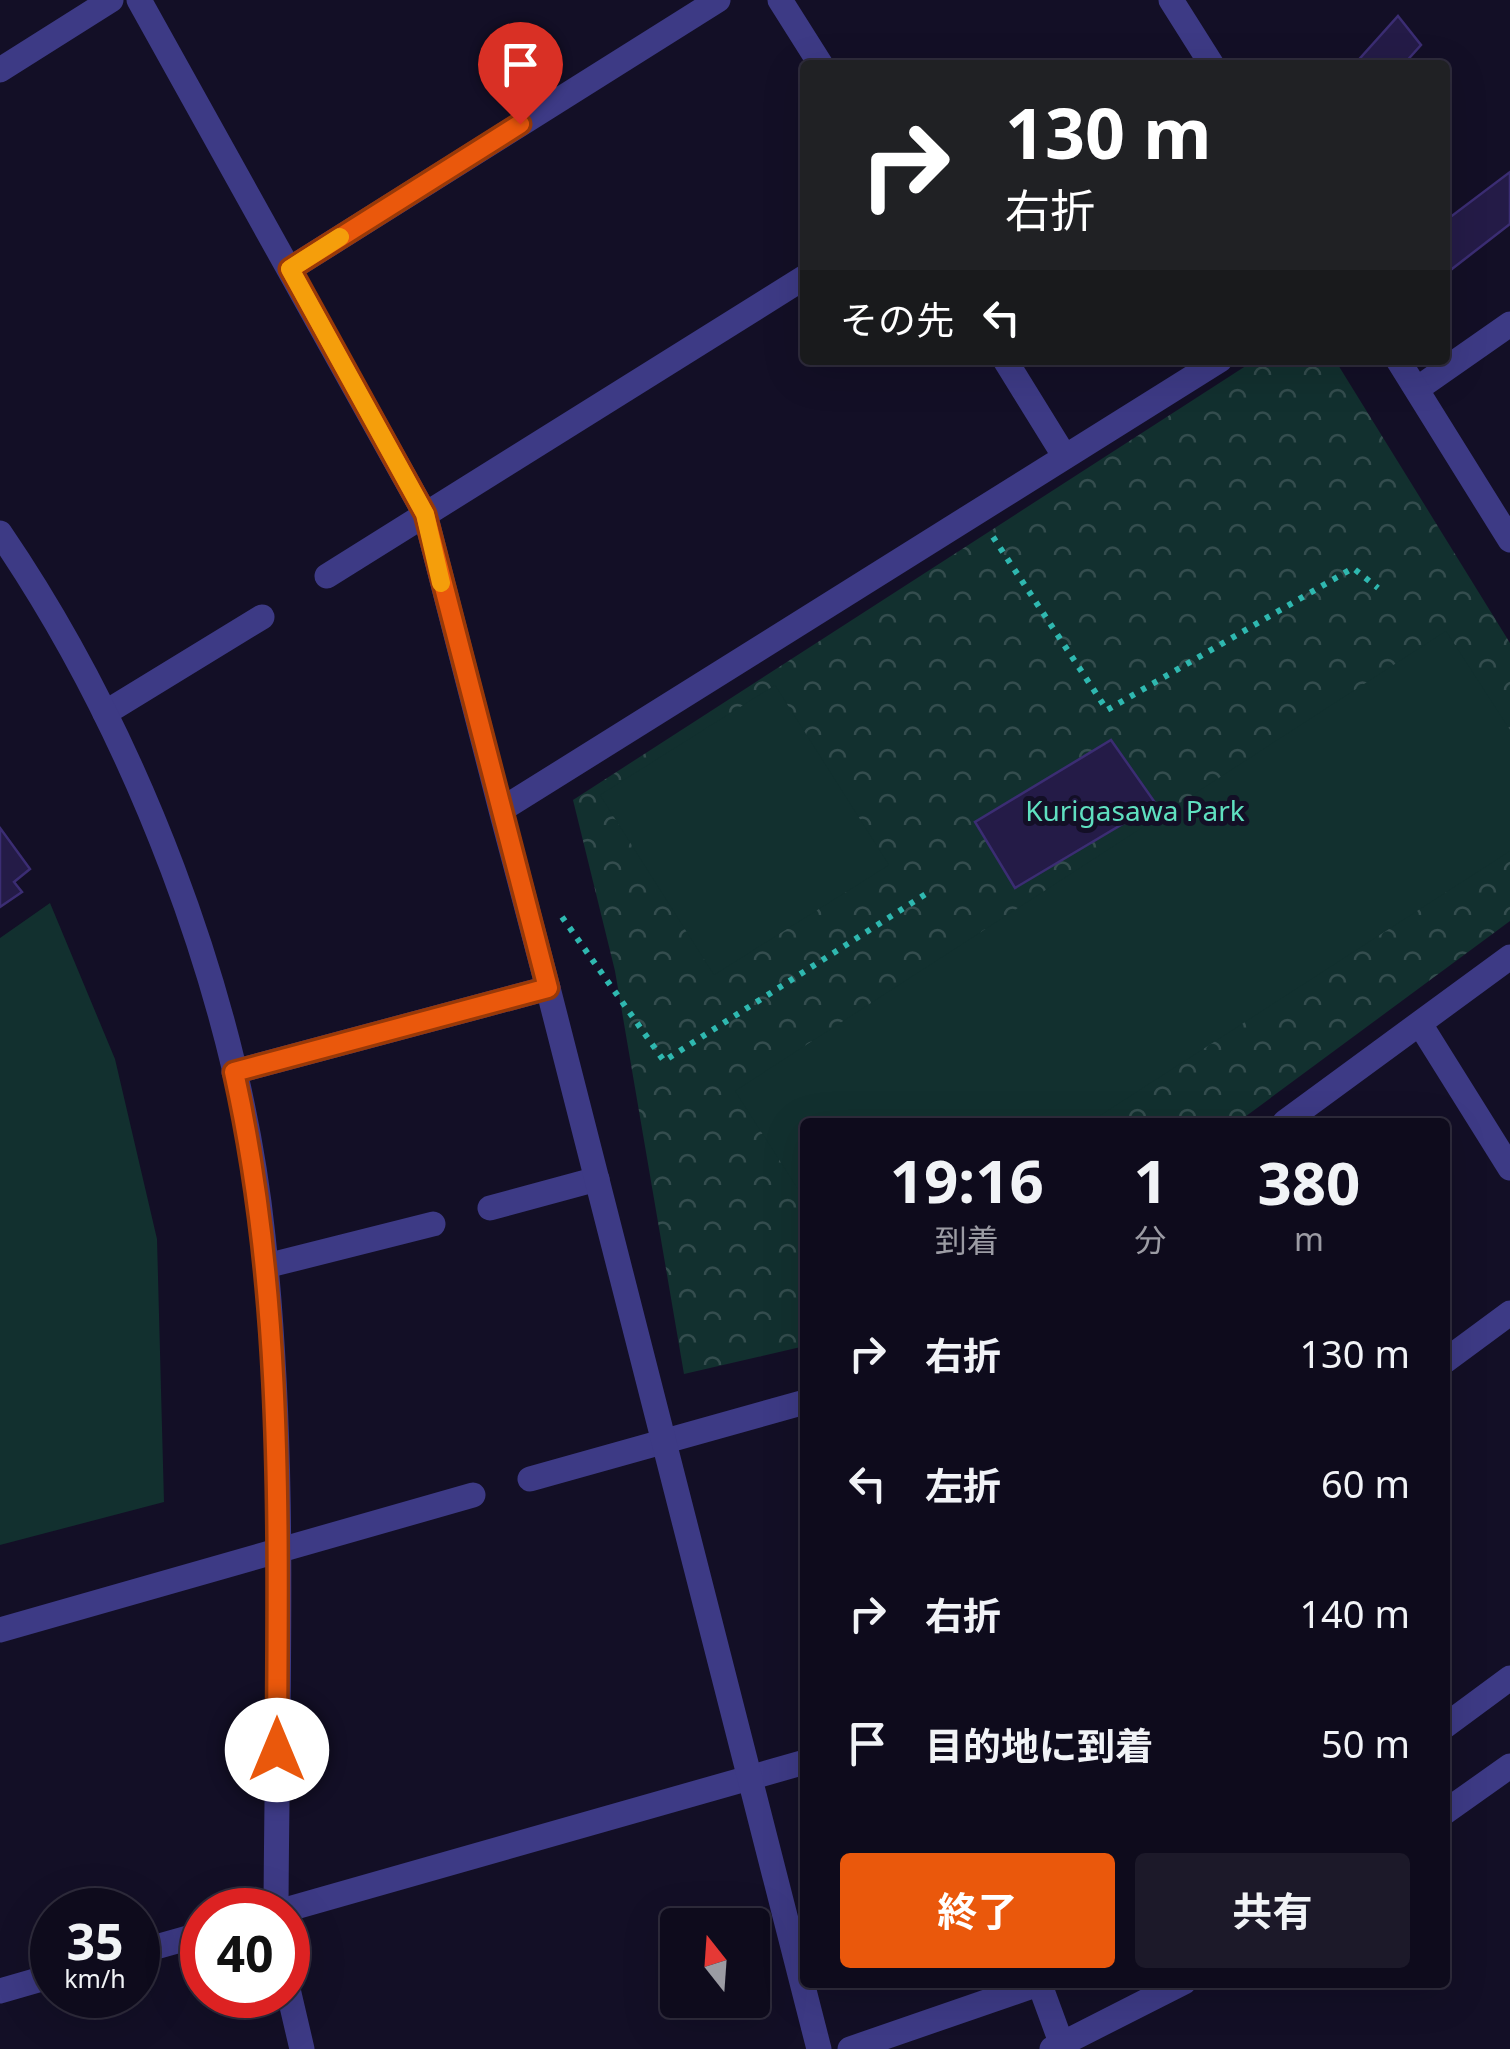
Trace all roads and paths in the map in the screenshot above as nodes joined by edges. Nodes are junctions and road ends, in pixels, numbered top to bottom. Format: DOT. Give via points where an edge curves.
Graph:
graph roads {
  1 [pos="111,0"];
  2 [pos="139,0"];
  3 [pos="718,0"];
  4 [pos="780,0"];
  5 [pos="1171,0"];
  6 [pos="817,60"];
  7 [pos="1209,60"];
  8 [pos="0,70"];
  9 [pos="290,269"];
  10 [pos="800,281"];
  11 [pos="1510,324"];
  12 [pos="1008,365"];
  13 [pos="1212,365"];
  14 [pos="1401,365"];
  15 [pos="1417,388"];
  16 [pos="1064,457"];
  17 [pos="976,511"];
  18 [pos="425,514"];
  19 [pos="0,534"];
  20 [pos="1510,540"];
  21 [pos="327,576"];
  22 [pos="1378,588"];
  23 [pos="262,617"];
  24 [pos="106,713"];
  25 [pos="501,810"];
  26 [pos="522,888"];
  27 [pos="929,892"];
  28 [pos="1510,957"];
  29 [pos="548,988"];
  30 [pos="1420,1024"];
  31 [pos="234,1072"];
  32 [pos="1290,1118"];
  33 [pos="1510,1168"];
  34 [pos="597,1179"];
  35 [pos="490,1208"];
  36 [pos="433,1224"];
  37 [pos="266,1266"];
  38 [pos="1510,1313"];
  39 [pos="1450,1357"];
  40 [pos="800,1403"];
  41 [pos="665,1440"];
  42 [pos="530,1479"];
  43 [pos="473,1495"];
  44 [pos="278,1551"];
  45 [pos="0,1630"];
  46 [pos="1510,1678"];
  47 [pos="1450,1722"];
  48 [pos="800,1763"];
  49 [pos="1510,1766"];
  50 [pos="751,1778"];
  51 [pos="1450,1808"];
  52 [pos="276,1888"];
  53 [pos="310,1903"];
  54 [pos="800,1973"];
  55 [pos="30,1982"];
  56 [pos="804,1988"];
  57 [pos="1030,1988"];
  58 [pos="1043,1988"];
  59 [pos="1173,1988"];
  60 [pos="0,1991"];
  61 [pos="295,2018"];
  62 [pos="1060,2048"];
  63 [pos="302,2049"];
  64 [pos="819,2049"];
  65 [pos="850,2049"];
  1 -- 8 [label="street"];
  2 -- 9 [label="street"];
  3 -- 9 [label="street"];
  4 -- 6 [label="street"];
  5 -- 7 [label="street"];
  9 -- 18 [label="street"];
  10 -- 18 [label="street"];
  11 -- 15 [label="street"];
  12 -- 16 [label="street"];
  13 -- 16 [label="street"];
  14 -- 15 [label="street"];
  15 -- 20 [label="street"];
  16 -- 17 [label="street"];
  17 -- 22 [label="path" via="1107,710 1353,568"];
  17 -- 25 [label="street"];
  18 -- 21 [label="street"];
  18 -- 25 [label="street"];
  19 -- 24 [label="street"];
  23 -- 24 [label="street"];
  24 -- 31 [label="street" via="169,858"];
  25 -- 26 [label="street"];
  26 -- 27 [label="path" via="549,899 664,1060"];
  26 -- 29 [label="street"];
  28 -- 30 [label="street"];
  29 -- 31 [label="street"];
  29 -- 34 [label="street"];
  30 -- 32 [label="street"];
  30 -- 33 [label="street"];
  31 -- 37 [label="street"];
  34 -- 35 [label="street"];
  34 -- 41 [label="street"];
  36 -- 37 [label="street"];
  37 -- 44 [label="street"];
  38 -- 39 [label="street"];
  40 -- 41 [label="street"];
  41 -- 42 [label="street"];
  41 -- 50 [label="street"];
  43 -- 44 [label="street"];
  44 -- 45 [label="street"];
  44 -- 52 [label="street"];
  46 -- 47 [label="street"];
  48 -- 50 [label="street"];
  49 -- 51 [label="street"];
  50 -- 53 [label="street"];
  50 -- 54 [label="street"];
  55 -- 60 [label="street"];
  56 -- 64 [label="street"];
  57 -- 65 [label="street"];
  58 -- 62 [label="street"];
  59 -- 62 [label="street"];
  61 -- 63 [label="street"];
}
